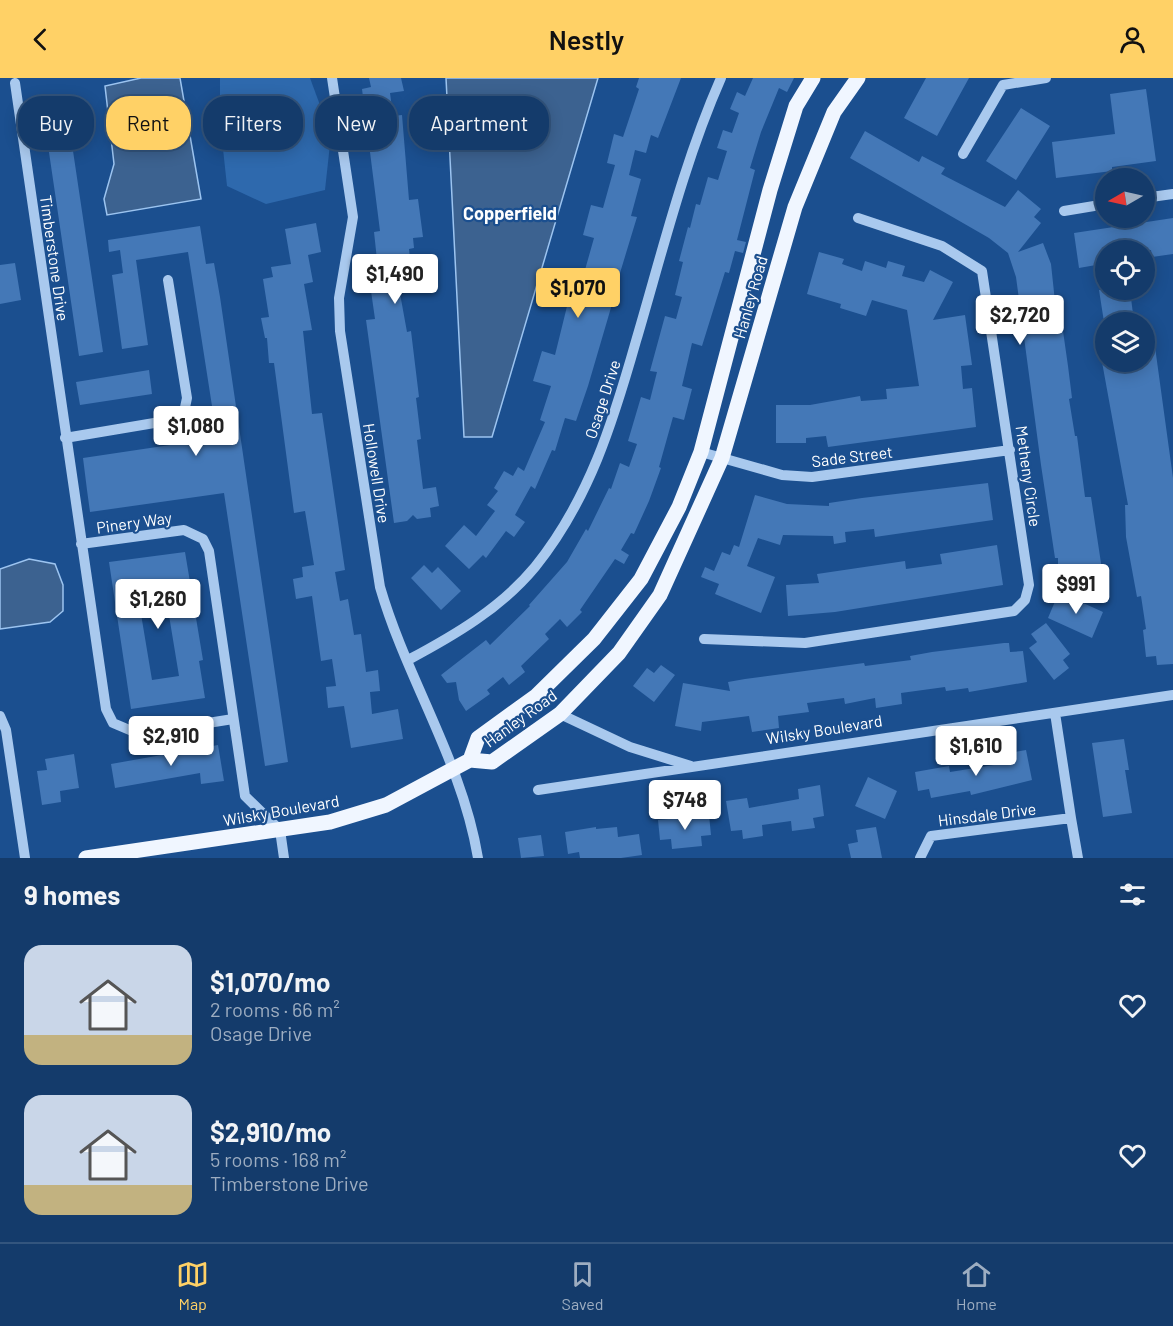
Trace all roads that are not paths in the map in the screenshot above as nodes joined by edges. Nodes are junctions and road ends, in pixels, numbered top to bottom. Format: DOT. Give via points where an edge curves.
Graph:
graph roads {
  1 [pos="332,78"];
  2 [pos="721,78"];
  3 [pos="813,78"];
  4 [pos="858,78"];
  5 [pos="1046,78"];
  6 [pos="15,83"];
  7 [pos="963,154"];
  8 [pos="1173,194"];
  9 [pos="1155,196"];
  10 [pos="1095,206"];
  11 [pos="1064,211"];
  12 [pos="858,218"];
  13 [pos="168,280"];
  14 [pos="65,438"];
  15 [pos="1010,450"];
  16 [pos="701,452"];
  17 [pos="722,458"];
  18 [pos="81,544"];
  19 [pos="704,639"];
  20 [pos="408,660"];
  21 [pos="1173,695"];
  22 [pos="1055,713"];
  23 [pos="560,714"];
  24 [pos="0,716"];
  25 [pos="233,719"];
  26 [pos="470,760"];
  27 [pos="694,767"];
  28 [pos="455,769"];
  29 [pos="538,790"];
  30 [pos="1071,819"];
  31 [pos="280,830"];
  32 [pos="108,856"];
  33 [pos="25,858"];
  34 [pos="86,858"];
  35 [pos="284,858"];
  36 [pos="478,858"];
  37 [pos="920,858"];
  38 [pos="1078,858"];
  1 -- 20 [label="street, Hollowell Drive" via="353,217 339,298 340,331 380,587 391,625"];
  2 -- 20 [label="street, Osage Drive" via="698,131 610,433 567,524 534,568 498,604 457,634"];
  3 -- 16 [label="main road, Hanley Road" via="796,106 770,190"];
  4 -- 17 [label="main road, Hanley Road" via="834,112 795,207"];
  5 -- 7 [label="street" via="1003,85"];
  6 -- 14 [label="street, Timberstone Drive"];
  8 -- 9 [label="street"];
  10 -- 11 [label="street"];
  12 -- 15 [label="street, Metheny Circle" via="942,246 982,271"];
  13 -- 14 [label="street" via="187,398 184,412 172,420"];
  14 -- 18 [label="street, Pinery Way"];
  15 -- 17 [label="street, Sade Street" via="812,477 782,475"];
  15 -- 19 [label="street, Metheny Circle" via="1029,585 1025,600 1014,612 805,643"];
  16 -- 17 [label="street, Sade Street"];
  16 -- 26 [label="main road, Hanley Road" via="679,507 641,579 586,647 536,696 478,738"];
  17 -- 23 [label="main road, Hanley Road" via="660,595 619,653"];
  18 -- 25 [label="street" via="106,709 113,723 139,734"];
  18 -- 25 [label="street, Pinery Way" via="184,530 203,539 209,551"];
  20 -- 28 [label="street, Hollowell Drive"];
  21 -- 22 [label="street, Wilsky Boulevard"];
  22 -- 27 [label="street, Wilsky Boulevard"];
  22 -- 30 [label="street"];
  23 -- 26 [label="main road, Hanley Road" via="492,762"];
  23 -- 27 [label="street, Wilsky Boulevard" via="630,747"];
  24 -- 33 [label="street" via="6,729"];
  25 -- 31 [label="street, Pinery Way" via="245,796"];
  26 -- 28 [label="main road, Wilsky Boulevard"];
  27 -- 29 [label="street, Wilsky Boulevard"];
  28 -- 31 [label="main road, Wilsky Boulevard" via="371,810"];
  28 -- 36 [label="street, Hollowell Drive"];
  30 -- 37 [label="street, Hinsdale Drive" via="931,836"];
  30 -- 38 [label="street"];
  31 -- 32 [label="main road, Wilsky Boulevard"];
  31 -- 35 [label="street"];
  32 -- 34 [label="main road, Wilsky Boulevard"];
}
